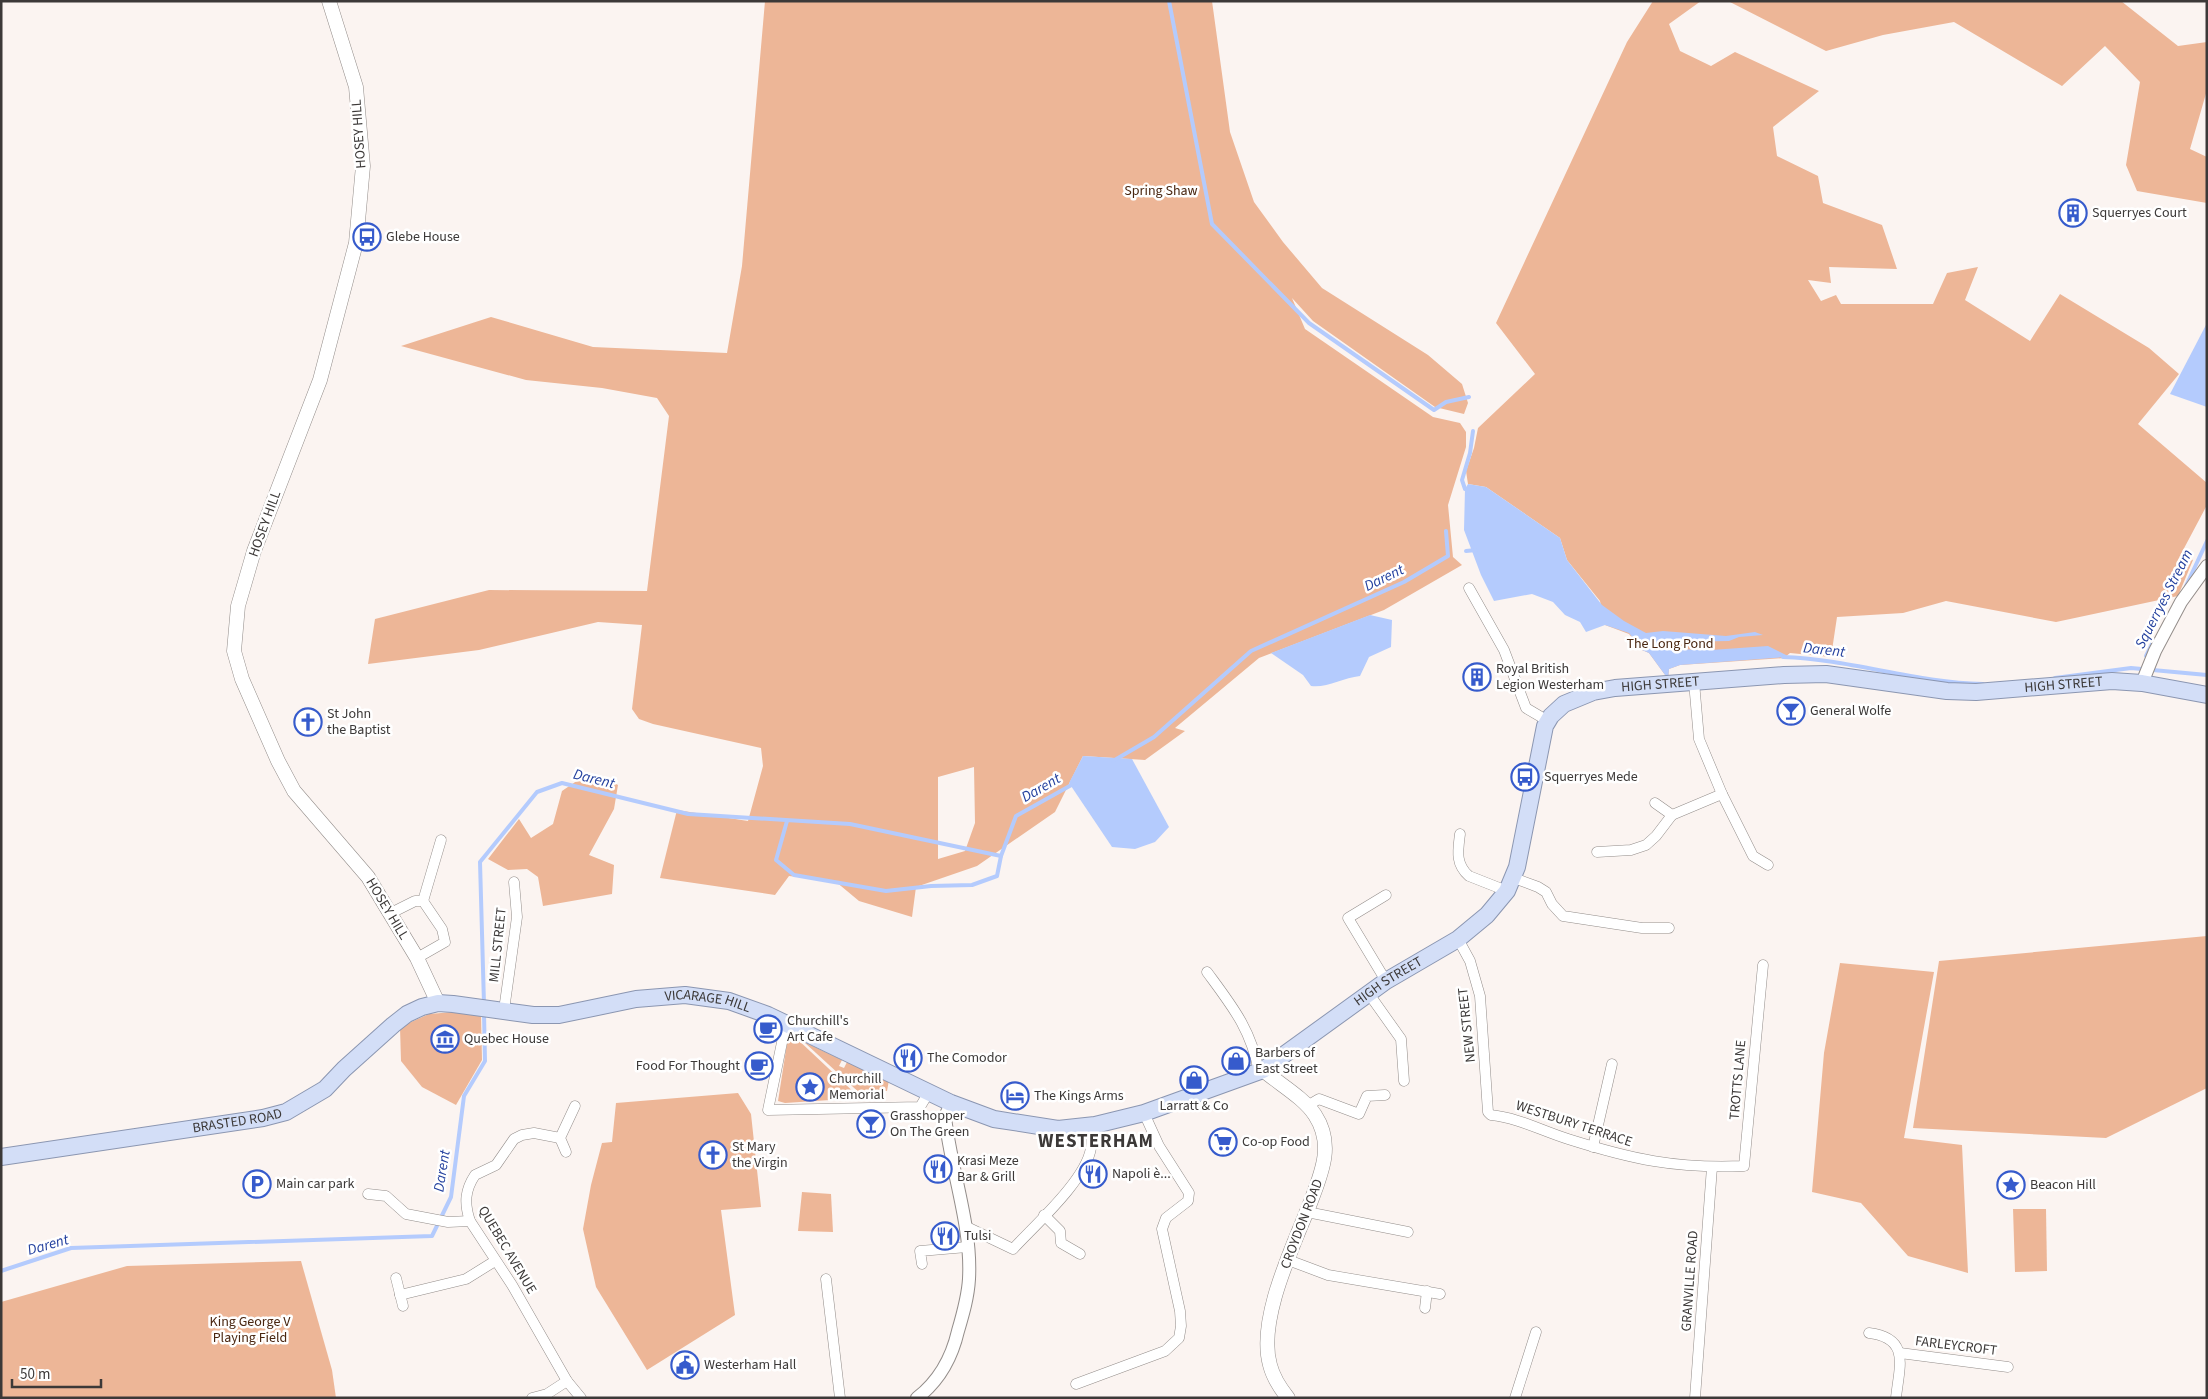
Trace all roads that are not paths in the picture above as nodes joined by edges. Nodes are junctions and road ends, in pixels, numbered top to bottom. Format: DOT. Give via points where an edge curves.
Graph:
graph roads {
  1 [pos="328,1"];
  2 [pos="2207,566"];
  3 [pos="1469,588"];
  4 [pos="2144,680"];
  5 [pos="1694,682"];
  6 [pos="2207,695"];
  7 [pos="1548,721"];
  8 [pos="1722,794"];
  9 [pos="1655,803"];
  10 [pos="1672,815"];
  11 [pos="1460,834"];
  12 [pos="440,840"];
  13 [pos="1597,852"];
  14 [pos="1768,865"];
  15 [pos="514,882"];
  16 [pos="1510,885"];
  17 [pos="1386,895"];
  18 [pos="423,901"];
  19 [pos="389,914"];
  20 [pos="1669,928"];
  21 [pos="1458,939"];
  22 [pos="417,958"];
  23 [pos="1762,965"];
  24 [pos="1207,972"];
  25 [pos="1386,981"];
  26 [pos="1368,994"];
  27 [pos="438,1003"];
  28 [pos="504,1010"];
  29 [pos="786,1023"];
  30 [pos="1612,1064"];
  31 [pos="1261,1071"];
  32 [pos="1404,1081"];
  33 [pos="929,1092"];
  34 [pos="1385,1095"];
  35 [pos="951,1103"];
  36 [pos="575,1106"];
  37 [pos="1307,1106"];
  38 [pos="1488,1112"];
  39 [pos="1144,1113"];
  40 [pos="1091,1125"];
  41 [pos="560,1138"];
  42 [pos="1593,1147"];
  43 [pos="566,1152"];
  44 [pos="1,1157"];
  45 [pos="1712,1167"];
  46 [pos="368,1194"];
  47 [pos="1307,1212"];
  48 [pos="1044,1215"];
  49 [pos="470,1221"];
  50 [pos="965,1228"];
  51 [pos="1408,1232"];
  52 [pos="967,1247"];
  53 [pos="1080,1254"];
  54 [pos="1288,1260"];
  55 [pos="495,1261"];
  56 [pos="922,1264"];
  57 [pos="396,1278"];
  58 [pos="826,1279"];
  59 [pos="1427,1291"];
  60 [pos="1440,1294"];
  61 [pos="400,1295"];
  62 [pos="403,1306"];
  63 [pos="1425,1308"];
  64 [pos="1536,1332"];
  65 [pos="1869,1333"];
  66 [pos="1900,1353"];
  67 [pos="2008,1367"];
  68 [pos="567,1381"];
  69 [pos="1076,1384"];
  70 [pos="532,1398"];
  71 [pos="581,1398"];
  72 [pos="840,1398"];
  73 [pos="917,1398"];
  74 [pos="1288,1398"];
  75 [pos="1515,1398"];
  76 [pos="1695,1398"];
  77 [pos="1896,1398"];
  1 -- 19 [label="main road, HOSEY HILL" via="356,88 363,166 356,243 320,380 252,560 238,606 234,651 242,679 294,791 368,877"];
  2 -- 4 [label="street" via="2180,602"];
  3 -- 7 [label="street" via="1504,650 1526,708"];
  4 -- 5 [label="main road, HIGH STREET" via="1976,692 1826,674"];
  4 -- 6 [label="main road, HIGH STREET"];
  5 -- 7 [label="main road, HIGH STREET" via="1593,692 1564,704"];
  5 -- 8 [label="street" via="1699,739"];
  7 -- 16 [label="main road, HIGH STREET" via="1536,765 1522,849"];
  8 -- 10 [label="street"];
  8 -- 14 [label="street" via="1754,856"];
  9 -- 10 [label="street"];
  10 -- 13 [label="street" via="1646,845 1631,850"];
  11 -- 16 [label="street" via="1457,855 1464,872 1468,876"];
  12 -- 18 [label="street"];
  15 -- 28 [label="street, MILL STREET" via="517,917"];
  16 -- 20 [label="street" via="1538,887 1546,892 1563,916 1642,928"];
  16 -- 21 [label="main road, HIGH STREET" via="1481,921"];
  17 -- 25 [label="street" via="1348,918"];
  18 -- 19 [label="street" via="415,901"];
  18 -- 22 [label="street" via="442,929 445,942"];
  19 -- 22 [label="main road, HOSEY HILL"];
  21 -- 25 [label="main road, HIGH STREET"];
  21 -- 38 [label="street, NEW STREET" via="1476,976 1480,996"];
  22 -- 27 [label="main road, HOSEY HILL"];
  23 -- 45 [label="street, TROTTS LANE" via="1744,1166"];
  24 -- 31 [label="street" via="1239,1015"];
  25 -- 26 [label="main road, HIGH STREET"];
  26 -- 31 [label="main road, HIGH STREET"];
  26 -- 32 [label="street" via="1400,1039"];
  27 -- 28 [label="main road, VICARAGE HILL"];
  27 -- 44 [label="main road, BRASTED ROAD" via="407,1014 325,1090 286,1112"];
  28 -- 29 [label="main road, VICARAGE HILL" via="559,1015 636,1000 685,995 729,1002"];
  29 -- 33 [label="main road, VICARAGE HILL"];
  29 -- 33 [label="street" via="768,1110 920,1107"];
  30 -- 42 [label="street"];
  31 -- 37 [label="main road, CROYDON ROAD"];
  31 -- 39 [label="main road, HIGH STREET"];
  33 -- 35 [label="main road, VICARAGE HILL"];
  34 -- 37 [label="street" via="1367,1096 1359,1114 1319,1099"];
  35 -- 40 [label="main road, VICARAGE HILL" via="994,1118 1025,1124 1058,1129"];
  35 -- 50 [label="street" via="945,1117"];
  36 -- 41 [label="street"];
  37 -- 47 [label="main road, CROYDON ROAD" via="1322,1131 1325,1158"];
  38 -- 42 [label="street, WESTBURY TERRACE"];
  39 -- 40 [label="main road, HIGH STREET"];
  39 -- 69 [label="street" via="1159,1146 1189,1193 1188,1201 1166,1218 1162,1229 1180,1311 1179,1338 1165,1351"];
  40 -- 48 [label="street" via="1090,1154 1062,1199"];
  41 -- 43 [label="street"];
  41 -- 49 [label="street, QUEBEC AVENUE" via="534,1133 514,1139 496,1165 475,1174 466,1194"];
  42 -- 45 [label="street, WESTBURY TERRACE" via="1668,1165"];
  45 -- 76 [label="street, GRANVILLE ROAD"];
  46 -- 49 [label="street" via="386,1196 406,1214 448,1222"];
  47 -- 51 [label="street"];
  47 -- 54 [label="main road, CROYDON ROAD"];
  48 -- 50 [label="street" via="1013,1249"];
  48 -- 53 [label="street" via="1060,1231 1061,1243"];
  49 -- 55 [label="street, QUEBEC AVENUE"];
  50 -- 52 [label="street"];
  52 -- 56 [label="street" via="920,1251"];
  52 -- 73 [label="street" via="969,1278 966,1304 954,1347 937,1379"];
  54 -- 59 [label="street" via="1328,1275"];
  54 -- 74 [label="main road, CROYDON ROAD" via="1274,1299 1267,1335 1270,1364"];
  55 -- 61 [label="street" via="466,1279"];
  55 -- 68 [label="street, QUEBEC AVENUE"];
  57 -- 61 [label="street"];
  58 -- 72 [label="street"];
  59 -- 60 [label="street"];
  59 -- 63 [label="street"];
  61 -- 62 [label="street"];
  64 -- 75 [label="street"];
  65 -- 66 [label="street, FARLEYCROFT" via="1884,1335 1896,1344"];
  66 -- 67 [label="street, FARLEYCROFT"];
  66 -- 77 [label="street, FARLEYCROFT"];
  68 -- 70 [label="street" via="547,1394"];
  68 -- 71 [label="street, QUEBEC AVENUE"];
}
